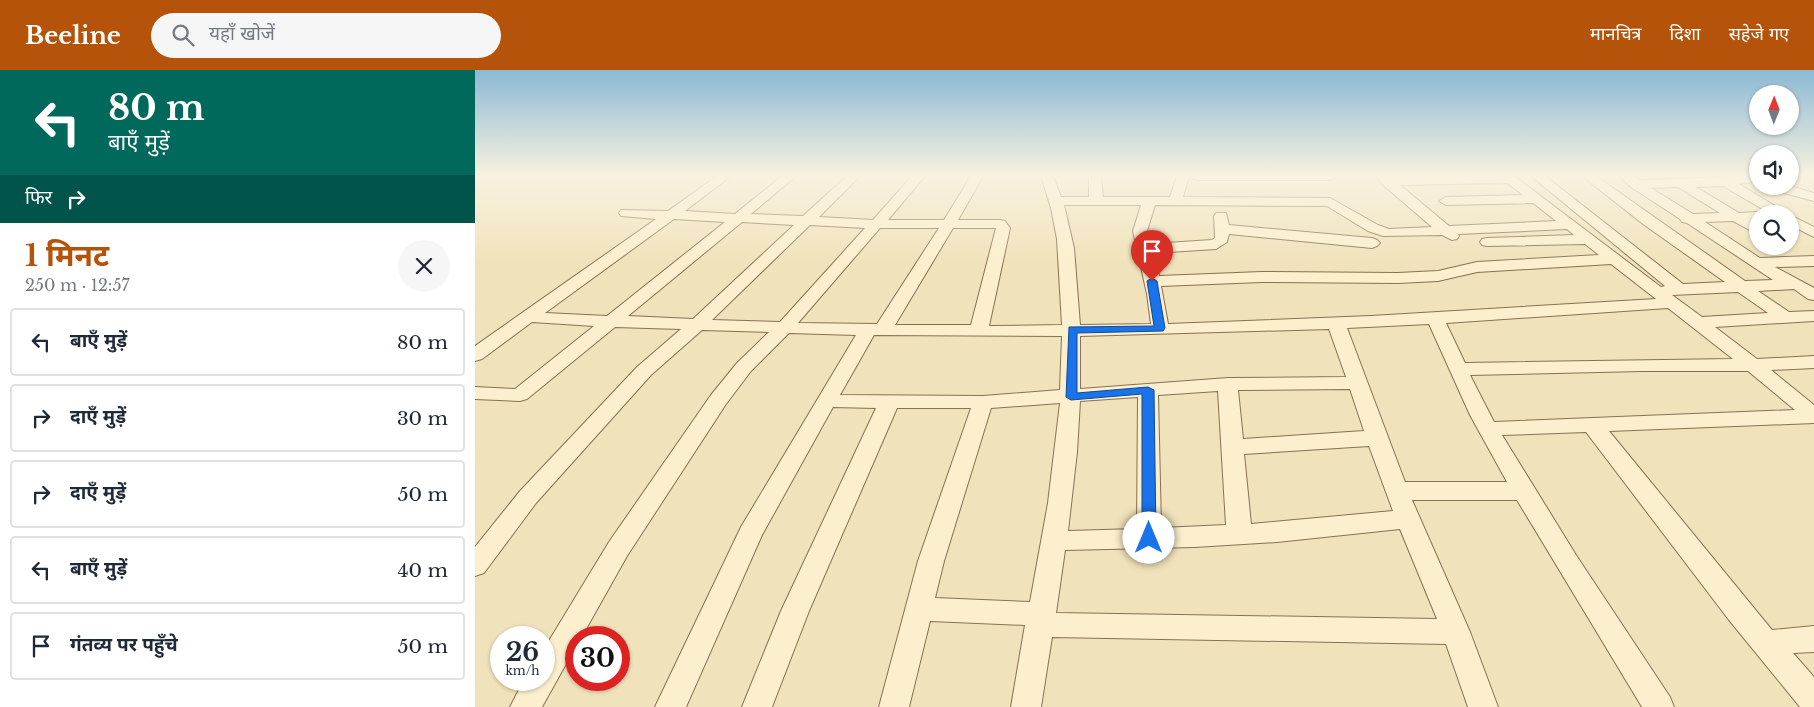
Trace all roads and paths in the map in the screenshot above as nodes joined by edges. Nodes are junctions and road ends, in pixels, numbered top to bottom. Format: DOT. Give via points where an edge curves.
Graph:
graph roads {
  1 [pos="684,206"];
  2 [pos="753,206"];
  3 [pos="824,206"];
  4 [pos="893,206"];
  5 [pos="959,206"];
  6 [pos="1057,206"];
  7 [pos="1148,206"];
  8 [pos="1220,206"];
  9 [pos="1336,206"];
  10 [pos="1417,206"];
  11 [pos="1545,206"];
  12 [pos="1571,206"];
  13 [pos="1627,206"];
  14 [pos="1671,206"];
  15 [pos="1717,206"];
  16 [pos="626,213"];
  17 [pos="671,215"];
  18 [pos="1749,216"];
  19 [pos="1735,217"];
  20 [pos="738,218"];
  21 [pos="1690,219"];
  22 [pos="1648,221"];
  23 [pos="807,222"];
  24 [pos="948,223"];
  25 [pos="877,224"];
  26 [pos="1799,224"];
  27 [pos="1569,225"];
  28 [pos="1749,225"];
  29 [pos="1222,228"];
  30 [pos="1448,231"];
  31 [pos="1814,233"];
  32 [pos="1587,239"];
  33 [pos="1371,243"];
  34 [pos="1144,249"];
  35 [pos="1799,255"];
  36 [pos="1614,259"];
  37 [pos="1811,261"];
  38 [pos="1757,263"];
  39 [pos="1152,281"];
  40 [pos="1791,284"];
  41 [pos="1741,287"];
  42 [pos="1814,295"];
  43 [pos="1676,296"];
  44 [pos="1814,316"];
  45 [pos="528,317"];
  46 [pos="1435,318"];
  47 [pos="1786,318"];
  48 [pos="610,321"];
  49 [pos="1697,322"];
  50 [pos="1336,323"];
  51 [pos="698,324"];
  52 [pos="785,327"];
  53 [pos="1160,328"];
  54 [pos="875,329"];
  55 [pos="979,330"];
  56 [pos="1072,330"];
  57 [pos="475,355"];
  58 [pos="1814,362"];
  59 [pos="1754,366"];
  60 [pos="1459,369"];
  61 [pos="1358,383"];
  62 [pos="1228,384"];
  63 [pos="1148,390"];
  64 [pos="475,393"];
  65 [pos="1071,397"];
  66 [pos="827,401"];
  67 [pos="889,402"];
  68 [pos="983,402"];
  69 [pos="1806,402"];
  70 [pos="1814,416"];
  71 [pos="1592,425"];
  72 [pos="1489,429"];
  73 [pos="1376,438"];
  74 [pos="1232,447"];
  75 [pos="1396,491"];
  76 [pos="1524,491"];
  77 [pos="1408,519"];
  78 [pos="1239,534"];
  79 [pos="1149,538"];
  80 [pos="1053,541"];
  81 [pos="475,566"];
  82 [pos="919,609"];
  83 [pos="1040,620"];
  84 [pos="1456,632"];
  85 [pos="1814,639"];
  86 [pos="1765,643"];
  87 [pos="555,656"];
  88 [pos="534,691"];
  89 [pos="1814,700"];
  90 [pos="525,707"];
  91 [pos="670,707"];
  92 [pos="757,707"];
  93 [pos="894,707"];
  94 [pos="1026,707"];
  95 [pos="1483,707"];
  96 [pos="1659,707"];
  1 -- 17 [label="street"];
  2 -- 20 [label="street"];
  3 -- 23 [label="street"];
  4 -- 25 [label="street"];
  5 -- 24 [label="street"];
  6 -- 56 [label="street" via="1067,253"];
  7 -- 34 [label="street" via="1140,231"];
  8 -- 29 [label="street"];
  9 -- 30 [label="street" via="1387,233"];
  10 -- 30 [label="street"];
  11 -- 27 [label="street"];
  12 -- 43 [label="street"];
  13 -- 22 [label="street"];
  14 -- 21 [label="street"];
  15 -- 19 [label="street"];
  16 -- 17 [label="street"];
  17 -- 20 [label="street"];
  17 -- 45 [label="street"];
  18 -- 19 [label="street"];
  19 -- 21 [label="street"];
  19 -- 28 [label="street"];
  20 -- 23 [label="street"];
  20 -- 48 [label="street"];
  21 -- 22 [label="street"];
  21 -- 38 [label="street"];
  22 -- 41 [label="street"];
  23 -- 25 [label="street"];
  23 -- 51 [label="street"];
  24 -- 25 [label="street"];
  24 -- 54 [label="street" via="911,287"];
  24 -- 55 [label="street" via="997,223 1003,226"];
  25 -- 52 [label="street"];
  26 -- 31 [label="street"];
  27 -- 30 [label="street"];
  27 -- 32 [label="street"];
  29 -- 33 [label="street"];
  29 -- 34 [label="street" via="1222,238 1216,244"];
  30 -- 32 [label="street" via="1458,241 1468,243"];
  32 -- 36 [label="street"];
  34 -- 39 [label="street"];
  35 -- 37 [label="street"];
  36 -- 39 [label="street" via="1477,268 1428,276"];
  36 -- 43 [label="street" via="1655,290"];
  37 -- 38 [label="street"];
  38 -- 40 [label="street"];
  39 -- 53 [label="street"];
  40 -- 41 [label="street"];
  40 -- 42 [label="street" via="1797,284"];
  41 -- 43 [label="street"];
  41 -- 47 [label="street"];
  43 -- 46 [label="street"];
  43 -- 49 [label="street"];
  44 -- 47 [label="street"];
  45 -- 48 [label="street"];
  45 -- 57 [label="street"];
  46 -- 50 [label="street"];
  46 -- 60 [label="street"];
  47 -- 49 [label="street"];
  48 -- 51 [label="street"];
  48 -- 64 [label="street" via="520,394"];
  49 -- 59 [label="street"];
  50 -- 53 [label="street"];
  50 -- 61 [label="street"];
  51 -- 52 [label="street"];
  51 -- 81 [label="street" via="644,371 603,413 528,497"];
  52 -- 54 [label="street"];
  52 -- 87 [label="street" via="744,367 718,400 618,549"];
  53 -- 56 [label="street"];
  54 -- 55 [label="street"];
  54 -- 66 [label="street"];
  55 -- 56 [label="street"];
  56 -- 65 [label="street"];
  58 -- 59 [label="street"];
  59 -- 60 [label="street"];
  59 -- 69 [label="street"];
  60 -- 72 [label="street"];
  61 -- 62 [label="street"];
  61 -- 73 [label="street"];
  62 -- 63 [label="street"];
  62 -- 74 [label="street"];
  63 -- 65 [label="street"];
  63 -- 79 [label="street"];
  65 -- 68 [label="street"];
  65 -- 80 [label="street"];
  66 -- 67 [label="street"];
  66 -- 91 [label="street" via="750,534"];
  67 -- 68 [label="street"];
  67 -- 92 [label="street" via="795,611"];
  68 -- 82 [label="street" via="931,561"];
  69 -- 70 [label="street"];
  70 -- 71 [label="street"];
  71 -- 72 [label="street"];
  71 -- 86 [label="street"];
  72 -- 76 [label="street"];
  73 -- 74 [label="street"];
  73 -- 75 [label="street"];
  74 -- 78 [label="street"];
  75 -- 76 [label="street"];
  75 -- 77 [label="street"];
  76 -- 96 [label="street"];
  77 -- 78 [label="street"];
  77 -- 84 [label="street"];
  78 -- 79 [label="street"];
  79 -- 80 [label="street"];
  80 -- 83 [label="street"];
  82 -- 83 [label="street"];
  82 -- 93 [label="street"];
  83 -- 84 [label="street"];
  83 -- 94 [label="street"];
  84 -- 95 [label="street"];
  85 -- 86 [label="street"];
  86 -- 89 [label="street"];
  88 -- 90 [label="street"];
}
